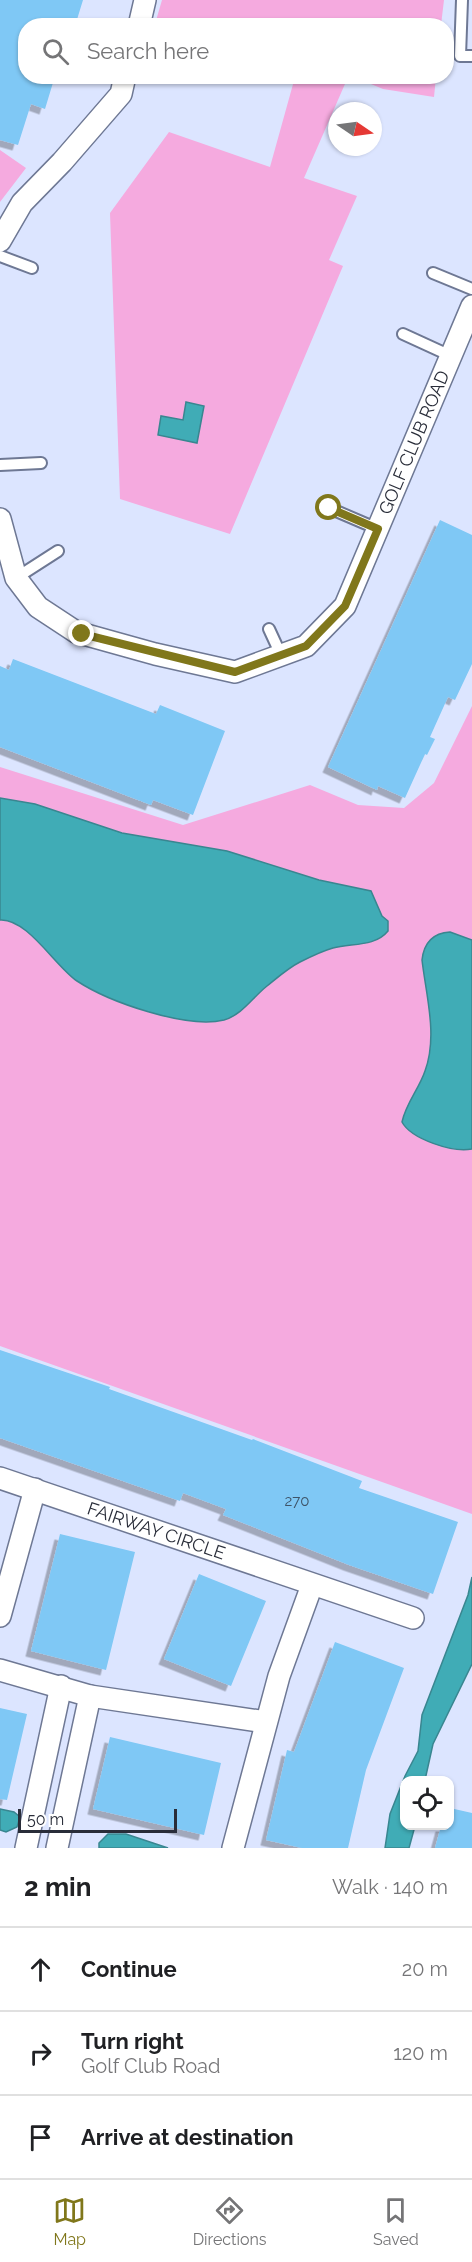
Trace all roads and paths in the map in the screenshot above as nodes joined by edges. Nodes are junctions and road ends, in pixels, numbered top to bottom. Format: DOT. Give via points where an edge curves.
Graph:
graph roads {
  1 [pos="146,0"];
  2 [pos="462,0"];
  3 [pos="141,18"];
  4 [pos="472,56"];
  5 [pos="123,84"];
  6 [pos="0,241"];
  7 [pos="0,256"];
  8 [pos="32,268"];
  9 [pos="433,273"];
  10 [pos="472,289"];
  11 [pos="472,306"];
  12 [pos="403,334"];
  13 [pos="451,356"];
  14 [pos="41,463"];
  15 [pos="0,465"];
  16 [pos="329,508"];
  17 [pos="0,519"];
  18 [pos="378,529"];
  19 [pos="58,551"];
  20 [pos="16,578"];
  21 [pos="269,629"];
  22 [pos="281,655"];
  23 [pos="0,1478"];
  24 [pos="35,1489"];
  25 [pos="312,1585"];
  26 [pos="0,1616"];
  27 [pos="413,1618"];
  28 [pos="0,1670"];
  29 [pos="61,1686"];
  30 [pos="90,1696"];
  31 [pos="266,1722"];
  32 [pos="26,1848"];
  33 [pos="57,1848"];
  34 [pos="233,1848"];
  1 -- 3 [label="street"];
  2 -- 4 [label="lane" via="460,56"];
  5 -- 6 [label="street" via="121,94 22,203"];
  7 -- 8 [label="lane"];
  9 -- 10 [label="lane"];
  11 -- 13 [label="street, GOLF CLUB ROAD"];
  12 -- 13 [label="lane"];
  13 -- 18 [label="street, GOLF CLUB ROAD"];
  14 -- 15 [label="lane"];
  16 -- 18 [label="lane"];
  17 -- 20 [label="street, GOLF CLUB ROAD"];
  18 -- 22 [label="street, GOLF CLUB ROAD" via="345,606 306,646"];
  19 -- 20 [label="lane"];
  20 -- 22 [label="street, GOLF CLUB ROAD" via="38,607 76,632 235,672"];
  21 -- 22 [label="lane"];
  23 -- 24 [label="street, FAIRWAY CIRCLE"];
  24 -- 25 [label="street, FAIRWAY CIRCLE"];
  24 -- 26 [label="street"];
  25 -- 27 [label="street, FAIRWAY CIRCLE"];
  25 -- 31 [label="street"];
  28 -- 29 [label="street"];
  29 -- 30 [label="street"];
  29 -- 32 [label="street"];
  30 -- 31 [label="street"];
  30 -- 33 [label="street"];
  31 -- 34 [label="street"];
}
